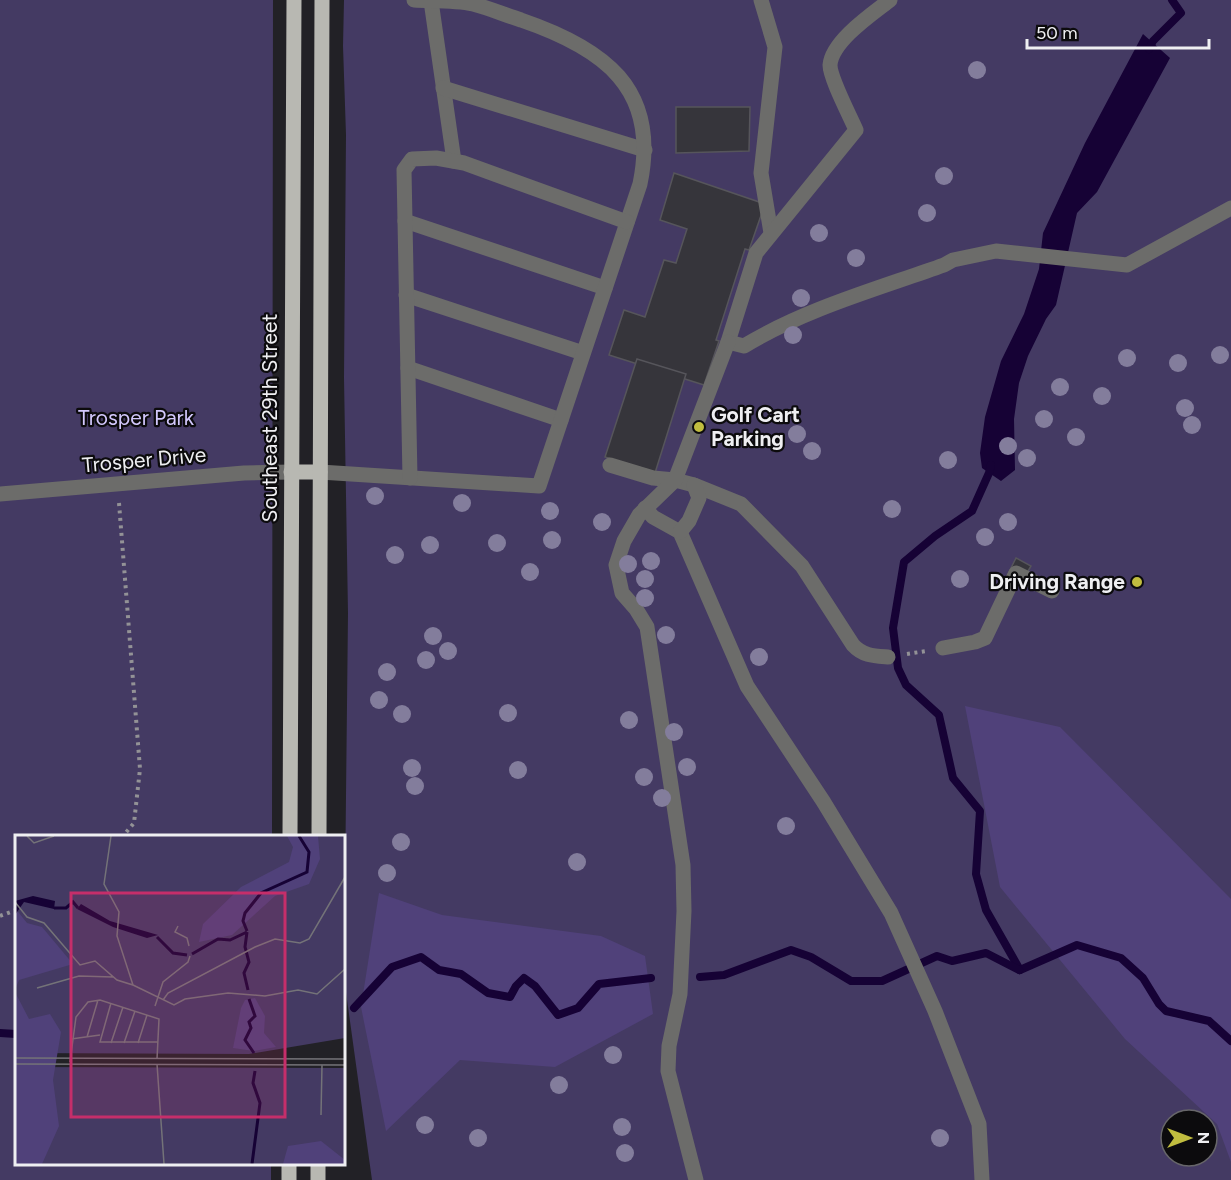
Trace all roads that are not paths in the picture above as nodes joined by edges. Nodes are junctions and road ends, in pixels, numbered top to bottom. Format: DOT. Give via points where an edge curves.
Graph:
graph roads {
  1 [pos="294,0"];
  2 [pos="322,0"];
  3 [pos="414,0"];
  4 [pos="761,0"];
  5 [pos="890,0"];
  6 [pos="431,1"];
  7 [pos="443,88"];
  8 [pos="645,150"];
  9 [pos="454,161"];
  10 [pos="1231,208"];
  11 [pos="405,221"];
  12 [pos="627,222"];
  13 [pos="771,232"];
  14 [pos="605,288"];
  15 [pos="406,295"];
  16 [pos="728,342"];
  17 [pos="583,353"];
  18 [pos="408,368"];
  19 [pos="561,420"];
  20 [pos="610,465"];
  21 [pos="291,472"];
  22 [pos="320,472"];
  23 [pos="410,478"];
  24 [pos="675,480"];
  25 [pos="696,492"];
  26 [pos="0,494"];
  27 [pos="645,508"];
  28 [pos="680,532"];
  29 [pos="1052,591"];
  30 [pos="943,648"];
  31 [pos="888,657"];
  32 [pos="290,835"];
  33 [pos="319,835"];
  34 [pos="290,1165"];
  35 [pos="289,1180"];
  36 [pos="696,1180"];
  37 [pos="982,1180"];
  1 -- 21 [label="main road, Southeast 29th Street"];
  2 -- 22 [label="main road"];
  3 -- 6 [label="street"];
  4 -- 13 [label="street" via="775,47 761,173"];
  5 -- 13 [label="street" via="845,37 830,65 856,130"];
  6 -- 7 [label="street"];
  6 -- 8 [label="street" via="471,3 552,31 602,58 633,95 642,119"];
  7 -- 8 [label="street"];
  7 -- 9 [label="street"];
  8 -- 12 [label="street" via="640,184"];
  9 -- 11 [label="street" via="412,159 404,170"];
  9 -- 12 [label="street"];
  10 -- 16 [label="street" via="1127,266 996,251 953,260 804,315 744,346"];
  11 -- 14 [label="street"];
  11 -- 15 [label="street"];
  12 -- 14 [label="street"];
  13 -- 16 [label="street" via="756,253"];
  14 -- 17 [label="street"];
  15 -- 17 [label="street"];
  15 -- 18 [label="street"];
  16 -- 24 [label="street"];
  17 -- 19 [label="street"];
  18 -- 19 [label="street"];
  18 -- 23 [label="street"];
  19 -- 23 [label="street" via="539,486"];
  20 -- 24 [label="street"];
  21 -- 22 [label="main road"];
  21 -- 26 [label="street, Trosper Drive"];
  21 -- 32 [label="main road, Southeast 29th Street"];
  22 -- 23 [label="street"];
  22 -- 33 [label="main road"];
  24 -- 25 [label="street"];
  24 -- 27 [label="street"];
  25 -- 28 [label="street" via="689,521"];
  25 -- 31 [label="street" via="719,495 741,504 802,566 852,645 859,652"];
  27 -- 28 [label="street" via="653,518"];
  27 -- 36 [label="street" via="624,541 616,565 622,593 647,627 683,865 680,994 668,1071"];
  28 -- 37 [label="street" via="747,686 891,913 980,1124"];
  29 -- 30 [label="street" via="1016,573 985,638"];
  34 -- 35 [label="main road"];
}
